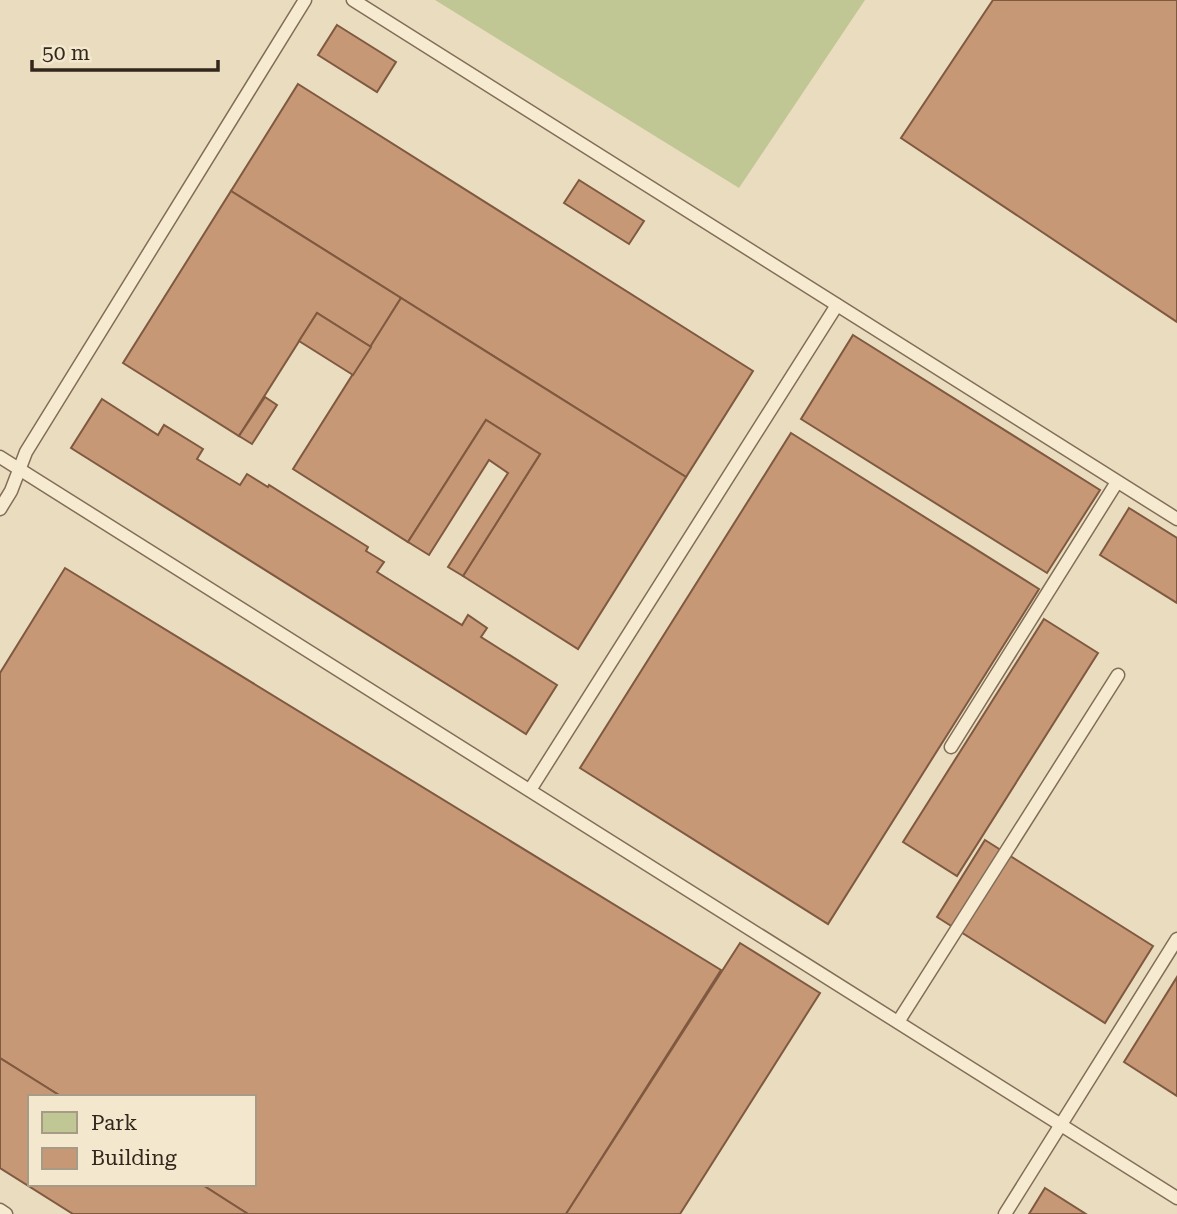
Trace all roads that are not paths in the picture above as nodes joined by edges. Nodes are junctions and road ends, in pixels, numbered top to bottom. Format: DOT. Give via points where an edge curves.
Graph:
graph roads {
  1 [pos="305,0"];
  2 [pos="353,0"];
  3 [pos="836,305"];
  4 [pos="0,457"];
  5 [pos="20,469"];
  6 [pos="1117,482"];
  7 [pos="0,509"];
  8 [pos="1177,519"];
  9 [pos="1118,675"];
  10 [pos="951,747"];
  11 [pos="530,790"];
  12 [pos="1177,939"];
  13 [pos="898,1022"];
  14 [pos="1061,1125"];
  15 [pos="1177,1198"];
  16 [pos="0,1210"];
  17 [pos="6,1214"];
  18 [pos="1005,1214"];
  1 -- 5 [label="lane" via="26,452"];
  2 -- 3 [label="lane"];
  3 -- 6 [label="lane"];
  3 -- 11 [label="lane"];
  4 -- 5 [label="lane"];
  5 -- 7 [label="lane"];
  5 -- 11 [label="lane"];
  6 -- 8 [label="lane"];
  6 -- 10 [label="lane"];
  9 -- 13 [label="lane"];
  11 -- 13 [label="lane"];
  12 -- 14 [label="lane"];
  13 -- 14 [label="lane"];
  14 -- 15 [label="lane"];
  14 -- 18 [label="lane"];
  16 -- 17 [label="lane"];
}
